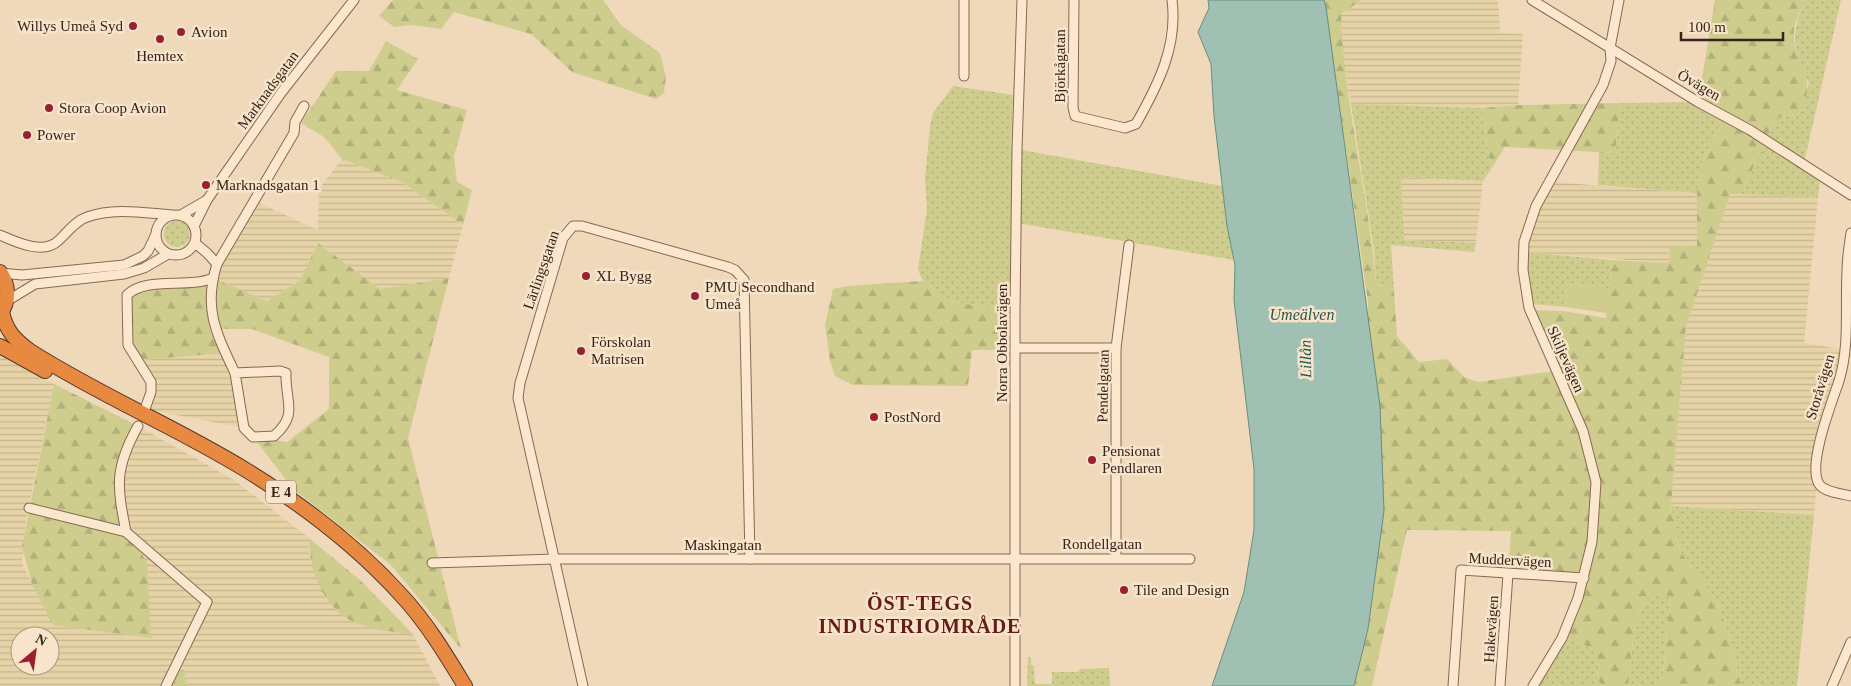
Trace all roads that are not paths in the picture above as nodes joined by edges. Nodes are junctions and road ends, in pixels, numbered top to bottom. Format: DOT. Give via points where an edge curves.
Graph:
graph roads {
  1 [pos="354,0"];
  2 [pos="964,0"];
  3 [pos="1022,0"];
  4 [pos="1074,0"];
  5 [pos="1172,0"];
  6 [pos="1532,0"];
  7 [pos="1619,0"];
  8 [pos="1610,48"];
  9 [pos="964,76"];
  10 [pos="304,106"];
  11 [pos="1851,195"];
  12 [pos="207,200"];
  13 [pos="176,215"];
  14 [pos="194,226"];
  15 [pos="1851,233"];
  16 [pos="156,234"];
  17 [pos="0,235"];
  18 [pos="195,243"];
  19 [pos="1129,245"];
  20 [pos="168,254"];
  21 [pos="217,264"];
  22 [pos="0,272"];
  23 [pos="213,278"];
  24 [pos="3,309"];
  25 [pos="0,346"];
  26 [pos="1016,348"];
  27 [pos="1116,348"];
  28 [pos="235,373"];
  29 [pos="145,409"];
  30 [pos="138,426"];
  31 [pos="1851,496"];
  32 [pos="29,508"];
  33 [pos="126,532"];
  34 [pos="1116,557"];
  35 [pos="554,559"];
  36 [pos="750,559"];
  37 [pos="1014,559"];
  38 [pos="1190,559"];
  39 [pos="432,562"];
  40 [pos="1508,574"];
  41 [pos="1584,578"];
  42 [pos="1851,642"];
  43 [pos="166,686"];
  44 [pos="455,686"];
  45 [pos="465,686"];
  46 [pos="583,686"];
  47 [pos="1015,686"];
  48 [pos="1452,686"];
  49 [pos="1500,686"];
  50 [pos="1533,686"];
  51 [pos="1832,686"];
  1 -- 12 [label="street, Marknadsgatan" via="281,93"];
  2 -- 9 [label="street"];
  3 -- 26 [label="street, Norra Obbolavägen" via="1016,149"];
  4 -- 5 [label="street, Björkågatan" via="1075,116 1125,128 1136,124 1158,84 1170,47"];
  6 -- 8 [label="street, Övägen"];
  7 -- 8 [label="street, Skiljevägen"];
  8 -- 11 [label="street, Övägen" via="1750,130"];
  8 -- 41 [label="street, Skiljevägen" via="1611,61 1602,85 1536,206 1523,254 1529,308 1583,432 1596,482 1592,542"];
  10 -- 21 [label="street" via="295,122 294,133"];
  12 -- 13 [label="street, Marknadsgatan"];
  12 -- 14 [label="street, Marknadsgatan"];
  13 -- 14 [label="street" via="186,218"];
  13 -- 16 [label="street" via="162,221"];
  13 -- 17 [label="street" via="110,212 86,217 45,248 20,244"];
  14 -- 18 [label="street"];
  15 -- 31 [label="street, Storåvägen" via="1846,270 1846,350 1822,430 1817,474 1822,487"];
  16 -- 20 [label="street" via="159,246"];
  16 -- 22 [label="street" via="143,256 124,265 22,275"];
  18 -- 20 [label="street" via="180,255"];
  18 -- 21 [label="street"];
  19 -- 27 [label="street, Pendelgatan"];
  20 -- 24 [label="street" via="144,268 124,274 35,284"];
  21 -- 23 [label="street"];
  22 -- 24 [label="highway, E 4" via="7,286"];
  23 -- 28 [label="street" via="210,305 216,329"];
  23 -- 29 [label="street" via="195,283 139,286 127,295 128,345 150,382 151,392"];
  24 -- 45 [label="highway, E 4" via="4,322 11,335 30,351 245,469 329,527 402,596"];
  25 -- 44 [label="highway, E 4" via="219,463 306,520 348,554 398,605"];
  26 -- 27 [label="street"];
  26 -- 37 [label="street, Norra Obbolavägen"];
  27 -- 34 [label="street, Pendelgatan"];
  28 -- 28 [label="street" via="244,428 254,437 274,436 287,422 290,413 286,373"];
  30 -- 33 [label="street" via="129,442 118,485"];
  32 -- 33 [label="street"];
  33 -- 43 [label="street" via="207,602"];
  34 -- 37 [label="street, Rondellgatan"];
  34 -- 38 [label="street, Rondellgatan"];
  35 -- 36 [label="street, Maskingatan"];
  35 -- 36 [label="street, Lärlingsgatan" via="518,398 563,238 573,226 582,226 728,267 744,280"];
  35 -- 39 [label="street, Maskingatan"];
  35 -- 46 [label="street, Lärlingsgatan"];
  36 -- 37 [label="street, Maskingatan"];
  37 -- 47 [label="street, Norra Obbolavägen"];
  40 -- 41 [label="street, Muddervägen"];
  40 -- 48 [label="street, Muddervägen" via="1461,570"];
  40 -- 49 [label="street, Hakevägen"];
  41 -- 50 [label="street, Skiljevägen" via="1562,638"];
  42 -- 51 [label="street"];
}
